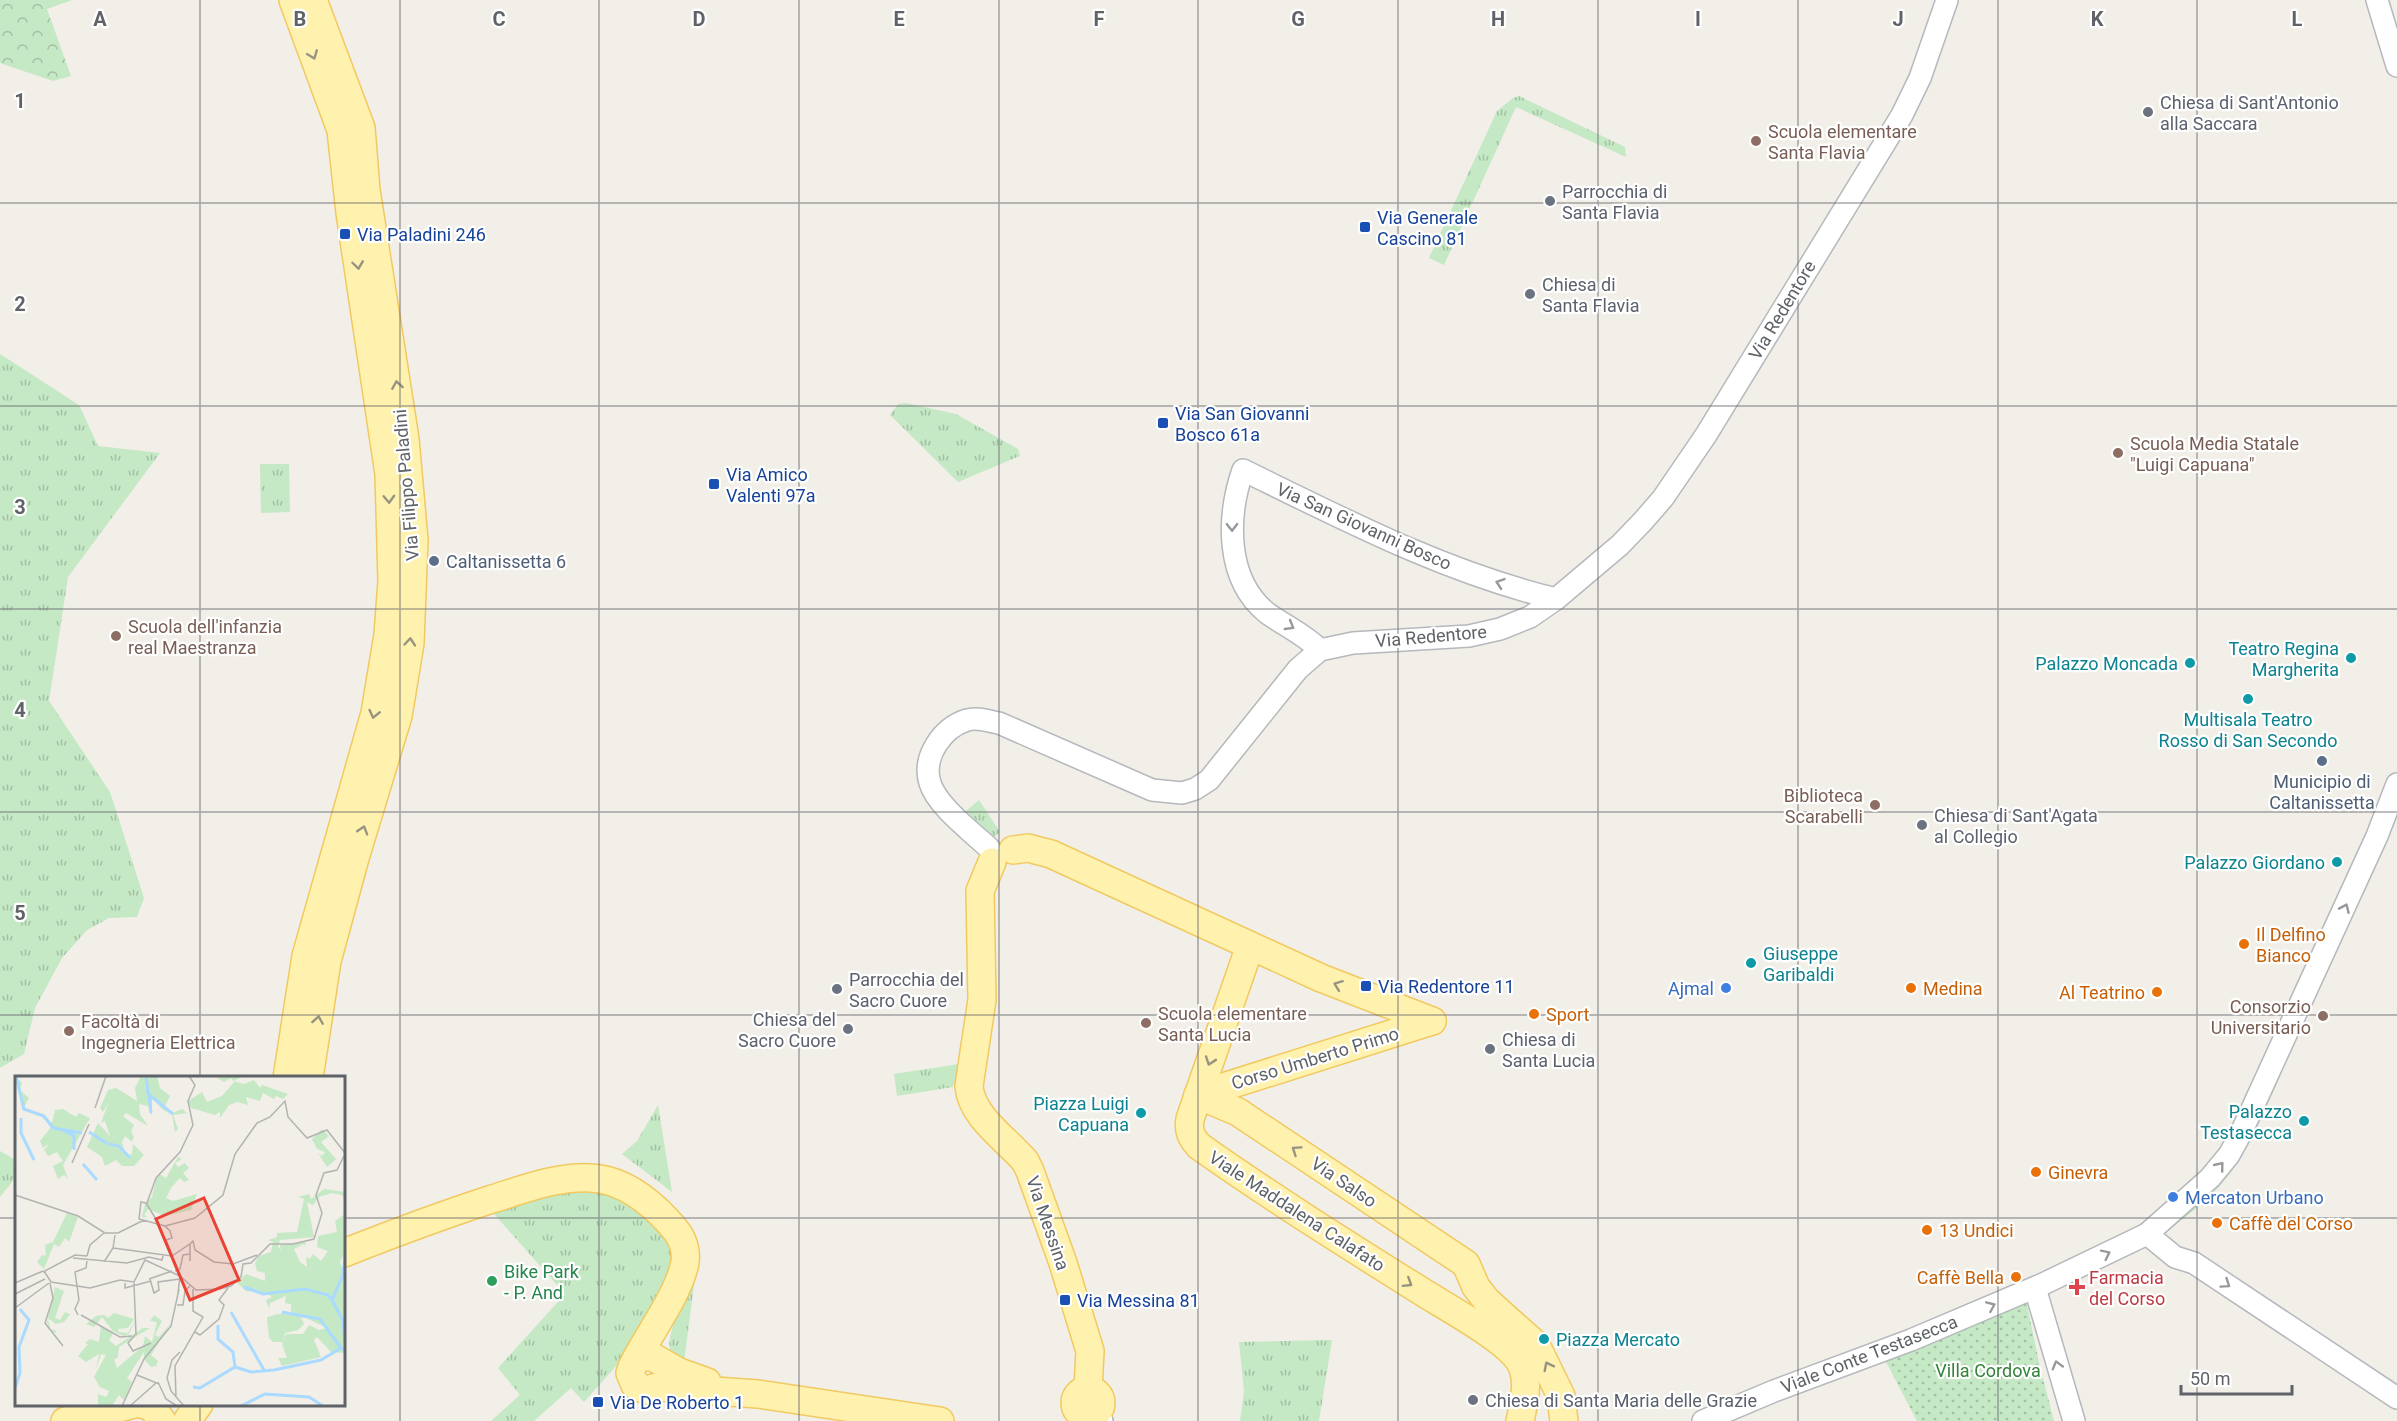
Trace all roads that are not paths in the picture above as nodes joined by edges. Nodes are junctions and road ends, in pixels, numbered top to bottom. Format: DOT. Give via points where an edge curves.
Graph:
graph roads {
  1 [pos="293,0"];
  2 [pos="313,0"];
  3 [pos="1947,0"];
  4 [pos="2377,0"];
  5 [pos="2397,66"];
  6 [pos="1556,599"];
  7 [pos="1320,650"];
  8 [pos="2397,783"];
  9 [pos="998,854"];
  10 [pos="1250,946"];
  11 [pos="287,1076"];
  12 [pos="309,1076"];
  13 [pos="1198,1095"];
  14 [pos="2147,1234"];
  15 [pos="345,1253"];
  16 [pos="2034,1288"];
  17 [pos="2397,1398"];
  18 [pos="198,1406"];
  19 [pos="1084,1411"];
  20 [pos="152,1412"];
  21 [pos="107,1417"];
  22 [pos="1715,1419"];
  23 [pos="65,1421"];
  24 [pos="187,1421"];
  25 [pos="940,1421"];
  26 [pos="1520,1421"];
  27 [pos="1564,1421"];
  28 [pos="2074,1421"];
  1 -- 11 [label="main road, Via Filippo Paladini, one-way" via="341,130 389,474 392,581 375,713 306,956"];
  12 -- 2 [label="main road, Via Filippo Paladini, one-way" via="327,961 398,716 410,644 414,540 405,439 366,190 361,128"];
  3 -- 6 [label="street, Via Redentore" via="1920,78 1902,115 1706,435 1644,520"];
  4 -- 5 [label="street"];
  6 -- 7 [label="street, Via Redentore" via="1530,617 1479,634 1353,643"];
  6 -- 7 [label="street, Via San Giovanni Bosco, one-way" via="1415,552 1243,470 1232,512 1234,554 1242,579 1267,612 1302,633"];
  7 -- 9 [label="street, Via Redentore" via="1298,669 1209,780 1182,793 1152,790 999,723 982,719 956,725 930,756 930,784 952,813"];
  14 -- 8 [label="street, Viale Conte Testasecca, one-way" via="2210,1178 2235,1145 2377,836"];
  9 -- 10 [label="main road" via="1028,848 1051,854"];
  9 -- 19 [label="main road, Via Messina" via="980,891 982,1000 969,1095 979,1113 1030,1171 1090,1351"];
  10 -- 13 [label="main road, Viale Maddalena Calafato, one-way"];
  13 -- 10 [label="main road, Corso Umberto Primo, one-way" via="1432,1021"];
  13 -- 26 [label="main road, Viale Maddalena Calafato, one-way" via="1188,1129 1198,1146 1512,1352 1524,1368 1526,1384"];
  27 -- 13 [label="main road, Via Salso, one-way" via="1561,1396 1536,1345 1487,1301 1476,1287 1467,1264 1238,1112"];
  16 -- 14 [label="street, Viale Conte Testasecca, one-way"];
  14 -- 17 [label="street, one-way" via="2175,1257 2194,1263"];
  15 -- 25 [label="main road" via="529,1187 557,1180 592,1178 611,1182 650,1203 678,1233 685,1252 682,1274 667,1304 653,1368 734,1391"];
  22 -- 16 [label="street, Viale Conte Testasecca, one-way" via="1774,1391 1911,1340"];
  28 -- 16 [label="street, one-way"];
  18 -- 24 [label="main road"];
  20 -- 21 [label="main road"];
  21 -- 23 [label="main road"];
}
